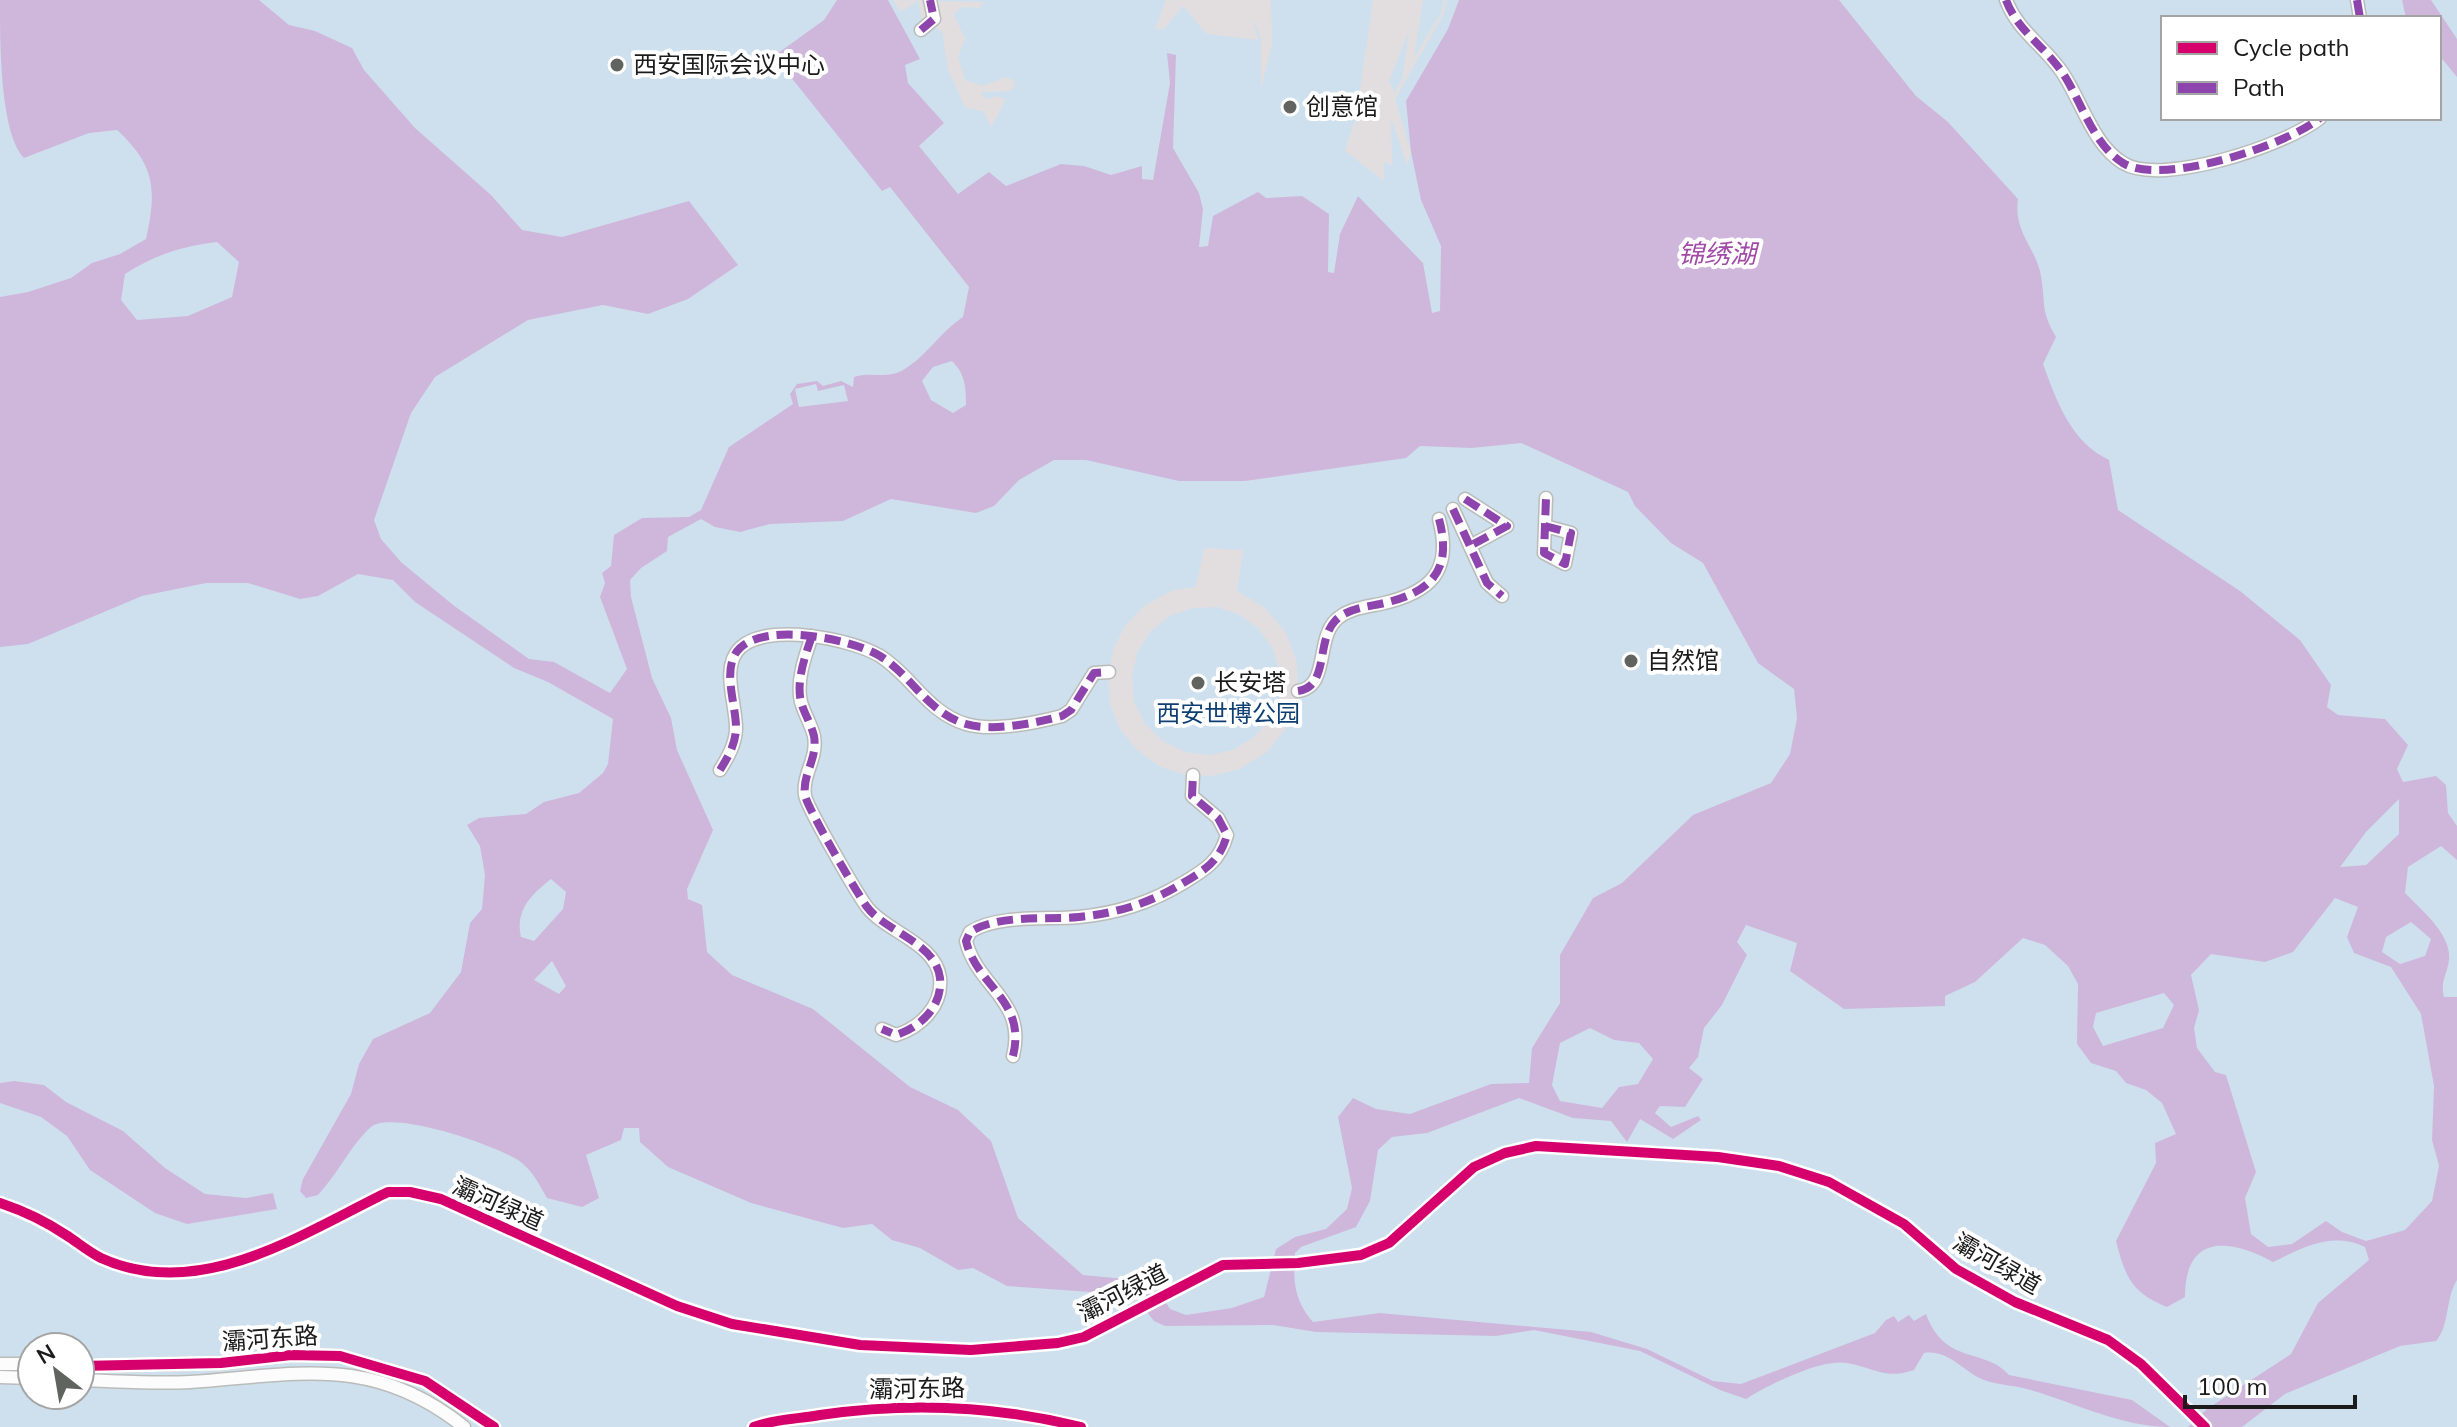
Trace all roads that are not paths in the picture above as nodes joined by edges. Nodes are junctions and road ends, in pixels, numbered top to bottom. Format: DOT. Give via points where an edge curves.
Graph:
graph roads {
  1 [pos="930,0"];
  2 [pos="2006,0"];
  3 [pos="921,30"];
  4 [pos="2316,120"];
  5 [pos="1546,498"];
  6 [pos="1465,499"];
  7 [pos="1453,509"];
  8 [pos="1439,519"];
  9 [pos="1545,526"];
  10 [pos="1470,546"];
  11 [pos="1502,596"];
  12 [pos="812,636"];
  13 [pos="1109,672"];
  14 [pos="1298,691"];
  15 [pos="720,770"];
  16 [pos="1193,775"];
  17 [pos="882,1029"];
  18 [pos="1013,1056"];
  19 [pos="96,1366"];
  20 [pos="96,1380"];
  21 [pos="464,1427"];
  22 [pos="494,1427"];
  23 [pos="754,1427"];
  24 [pos="1081,1427"];
  1 -- 3 [label="street" via="934,19"];
  2 -- 4 [label="street" via="2015,19 2063,74 2110,152 2136,169 2202,165 2264,148"];
  5 -- 9 [label="street"];
  6 -- 10 [label="street" via="1507,526"];
  7 -- 10 [label="street"];
  8 -- 14 [label="street" via="1445,555 1433,578 1399,600 1354,610 1335,621 1326,634 1315,682"];
  10 -- 11 [label="street" via="1487,583"];
  12 -- 13 [label="street" via="869,650 945,715 982,727 1062,716 1094,673"];
  12 -- 15 [label="street" via="763,637 739,648 730,675 736,734"];
  12 -- 17 [label="street" via="800,699 814,737 815,759 806,781 809,810 868,908 924,951 940,980 931,1011 917,1028 896,1035"];
  16 -- 18 [label="street" via="1192,796 1218,818 1227,835 1212,866 1133,908 991,924 970,932 966,941 976,965 1013,1018 1018,1038"];
  19 -- 22 [label="street, 灞河东路" via="340,1356 425,1381"];
  20 -- 21 [label="street, 灞河东路" via="177,1383 282,1372 330,1373 397,1388"];
  23 -- 24 [label="street, 灞河东路" via="913,1405 965,1406"];
}
